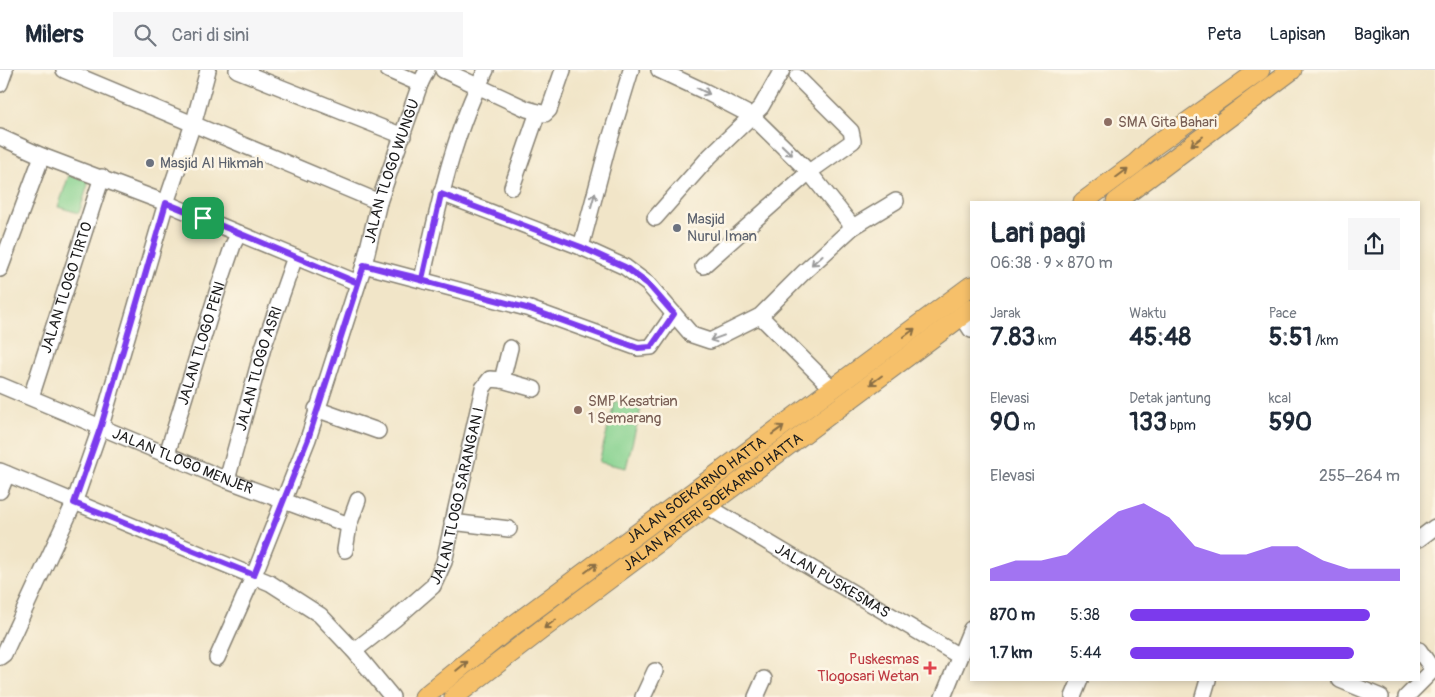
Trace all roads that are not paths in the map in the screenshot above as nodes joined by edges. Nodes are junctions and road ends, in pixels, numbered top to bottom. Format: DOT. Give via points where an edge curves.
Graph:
graph roads {
  1 [pos="4,70"];
  2 [pos="64,70"];
  3 [pos="208,70"];
  4 [pos="237,70"];
  5 [pos="388,70"];
  6 [pos="443,70"];
  7 [pos="486,70"];
  8 [pos="563,70"];
  9 [pos="631,70"];
  10 [pos="659,70"];
  11 [pos="782,70"];
  12 [pos="1260,70"];
  13 [pos="1292,70"];
  14 [pos="424,77"];
  15 [pos="797,77"];
  16 [pos="0,84"];
  17 [pos="478,87"];
  18 [pos="1236,88"];
  19 [pos="1246,104"];
  20 [pos="538,112"];
  21 [pos="752,116"];
  22 [pos="193,124"];
  23 [pos="403,136"];
  24 [pos="0,137"];
  25 [pos="42,156"];
  26 [pos="809,172"];
  27 [pos="102,178"];
  28 [pos="512,187"];
  29 [pos="441,194"];
  30 [pos="896,201"];
  31 [pos="1084,201"];
  32 [pos="1117,201"];
  33 [pos="379,202"];
  34 [pos="166,203"];
  35 [pos="655,218"];
  36 [pos="853,227"];
  37 [pos="239,234"];
  38 [pos="581,247"];
  39 [pos="295,257"];
  40 [pos="364,265"];
  41 [pos="703,266"];
  42 [pos="0,269"];
  43 [pos="422,279"];
  44 [pos="358,283"];
  45 [pos="970,287"];
  46 [pos="674,314"];
  47 [pos="760,316"];
  48 [pos="968,318"];
  49 [pos="510,348"];
  50 [pos="502,380"];
  51 [pos="0,385"];
  52 [pos="534,389"];
  53 [pos="839,396"];
  54 [pos="31,397"];
  55 [pos="316,410"];
  56 [pos="101,426"];
  57 [pos="378,431"];
  58 [pos="166,454"];
  59 [pos="4,472"];
  60 [pos="227,480"];
  61 [pos="0,490"];
  62 [pos="358,500"];
  63 [pos="282,501"];
  64 [pos="74,503"];
  65 [pos="707,506"];
  66 [pos="452,522"];
  67 [pos="348,525"];
  68 [pos="1435,527"];
  69 [pos="509,529"];
  70 [pos="1420,538"];
  71 [pos="345,550"];
  72 [pos="254,575"];
  73 [pos="970,632"];
  74 [pos="354,651"];
  75 [pos="1420,651"];
  76 [pos="2,656"];
  77 [pos="959,656"];
  78 [pos="217,658"];
  79 [pos="1434,669"];
  80 [pos="655,671"];
  81 [pos="764,679"];
  82 [pos="1080,681"];
  83 [pos="1208,681"];
  84 [pos="1342,681"];
  85 [pos="392,697"];
  86 [pos="424,697"];
  87 [pos="454,697"];
  88 [pos="643,697"];
  89 [pos="756,697"];
  90 [pos="943,697"];
  91 [pos="1073,697"];
  92 [pos="1203,697"];
  93 [pos="1381,697"];
  94 [pos="1406,697"];
  1 -- 16 [label="street"];
  2 -- 22 [label="street"];
  3 -- 22 [label="street"];
  4 -- 23 [label="street"];
  5 -- 14 [label="street"];
  6 -- 17 [label="street"];
  7 -- 17 [label="street"];
  8 -- 20 [label="street" via="549,110 545,114"];
  38 -- 9 [label="street, one-way"];
  10 -- 21 [label="street, one-way"];
  11 -- 21 [label="street" via="761,107"];
  12 -- 18 [label="main road"];
  13 -- 19 [label="main road"];
  14 -- 23 [label="street, JALAN TLOGO WUNGU"];
  15 -- 26 [label="street" via="854,136 846,147"];
  17 -- 20 [label="street"];
  17 -- 29 [label="street"];
  18 -- 19 [label="main road"];
  31 -- 18 [label="main road, one-way"];
  19 -- 32 [label="main road, one-way"];
  20 -- 28 [label="street"];
  21 -- 26 [label="street, one-way"];
  21 -- 35 [label="street" via="710,156"];
  22 -- 33 [label="street"];
  22 -- 34 [label="street"];
  23 -- 33 [label="street, JALAN TLOGO WUNGU"];
  24 -- 25 [label="street"];
  25 -- 27 [label="street"];
  25 -- 42 [label="street"];
  26 -- 36 [label="street"];
  26 -- 41 [label="street"];
  27 -- 34 [label="street"];
  27 -- 54 [label="street, JALAN TLOGO TIRTO"];
  29 -- 38 [label="street"];
  29 -- 43 [label="street"];
  30 -- 36 [label="street"];
  33 -- 40 [label="street, JALAN TLOGO WUNGU"];
  34 -- 37 [label="street"];
  34 -- 56 [label="street"];
  36 -- 47 [label="street, one-way"];
  37 -- 39 [label="street"];
  37 -- 58 [label="street, JALAN TLOGO PENI" via="219,286"];
  38 -- 46 [label="street" via="625,267 648,284"];
  39 -- 44 [label="street"];
  39 -- 60 [label="street, JALAN TLOGO ASRI" via="263,348"];
  40 -- 43 [label="street"];
  40 -- 44 [label="street, JALAN TLOGO WUNGU"];
  43 -- 46 [label="street" via="530,309 638,348 651,347"];
  44 -- 55 [label="street, JALAN TLOGO WUNGU"];
  53 -- 45 [label="main road, JALAN SOEKARNO HATTA, one-way"];
  47 -- 46 [label="street, one-way" via="710,341 692,335"];
  47 -- 53 [label="street"];
  48 -- 53 [label="main road, JALAN ARTERI SOEKARNO HATTA, one-way"];
  49 -- 50 [label="street"];
  50 -- 52 [label="street"];
  50 -- 66 [label="street, JALAN TLOGO SARANGAN I" via="490,379 482,388"];
  51 -- 54 [label="street, JALAN TLOGO MENJER"];
  53 -- 65 [label="main road, JALAN ARTERI SOEKARNO HATTA"];
  86 -- 53 [label="main road, JALAN SOEKARNO HATTA, one-way" via="506,630"];
  54 -- 56 [label="street, JALAN TLOGO MENJER"];
  55 -- 57 [label="street"];
  55 -- 63 [label="street, JALAN TLOGO WUNGU" via="308,439"];
  56 -- 58 [label="street, JALAN TLOGO MENJER"];
  56 -- 64 [label="street"];
  58 -- 60 [label="street, JALAN TLOGO MENJER"];
  59 -- 61 [label="street"];
  59 -- 64 [label="street"];
  60 -- 63 [label="street, JALAN TLOGO MENJER"];
  62 -- 67 [label="street"];
  63 -- 67 [label="street, JALAN TLOGO MENJER"];
  63 -- 72 [label="street, JALAN TLOGO WUNGU"];
  64 -- 72 [label="street"];
  64 -- 76 [label="street"];
  65 -- 77 [label="street, JALAN PUSKESMAS"];
  65 -- 87 [label="main road, JALAN ARTERI SOEKARNO HATTA, one-way"];
  66 -- 69 [label="street"];
  66 -- 74 [label="street, JALAN TLOGO SARANGAN I" via="444,562 433,586"];
  67 -- 71 [label="street"];
  68 -- 70 [label="street"];
  72 -- 74 [label="street" via="320,615"];
  72 -- 78 [label="street, JALAN TLOGO WUNGU"];
  73 -- 77 [label="street"];
  74 -- 85 [label="street"];
  75 -- 79 [label="street"];
  77 -- 90 [label="street"];
  79 -- 94 [label="street"];
  80 -- 88 [label="street"];
  81 -- 89 [label="street"];
  82 -- 91 [label="street"];
  83 -- 92 [label="street"];
  84 -- 93 [label="street"];
}
